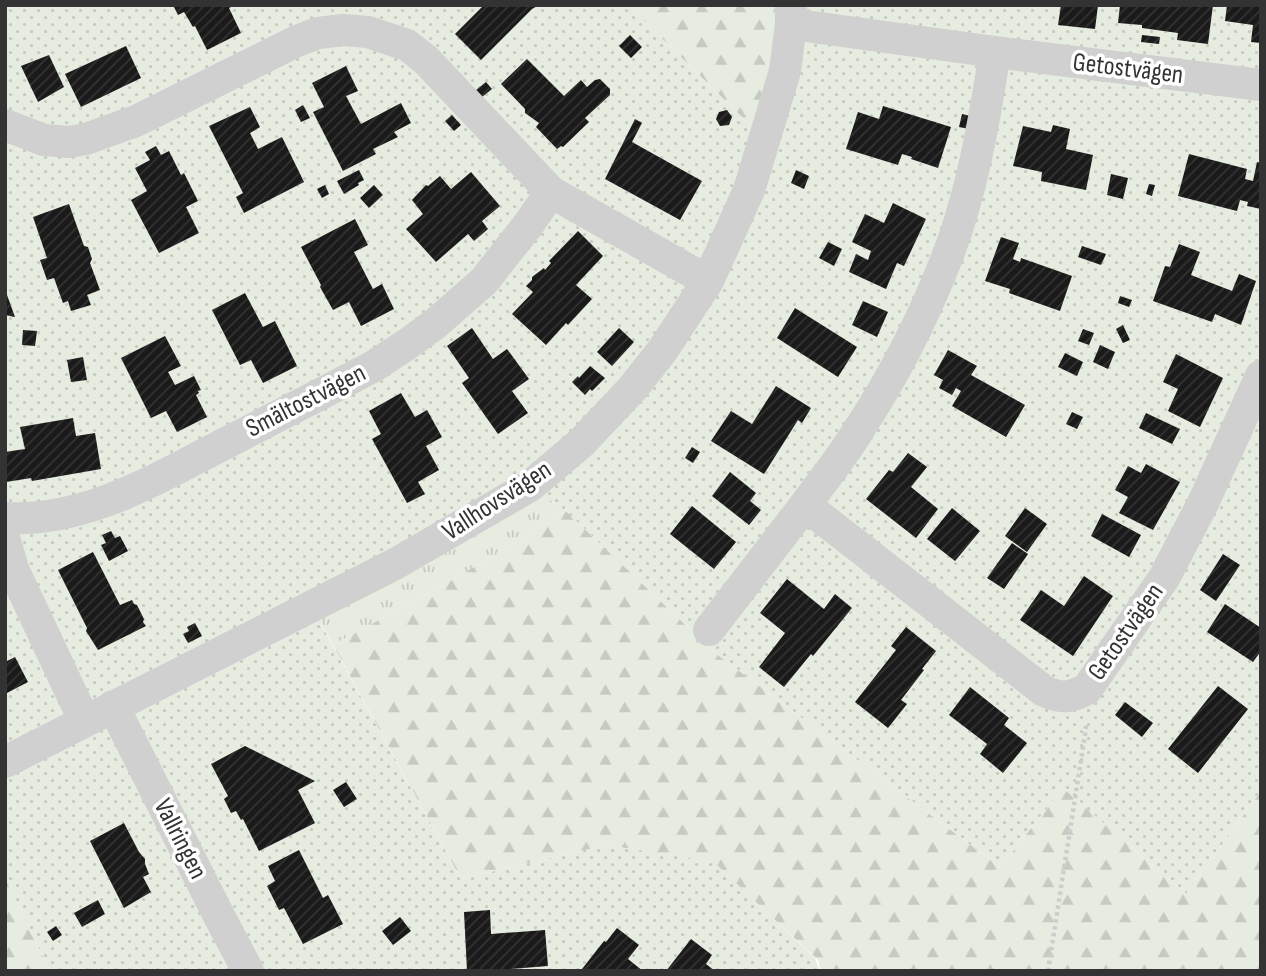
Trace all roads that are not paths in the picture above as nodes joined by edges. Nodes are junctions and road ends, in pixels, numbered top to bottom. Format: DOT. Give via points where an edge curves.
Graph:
graph roads {
  1 [pos="791,15"];
  2 [pos="995,52"];
  3 [pos="1261,85"];
  4 [pos="5,125"];
  5 [pos="551,192"];
  6 [pos="708,281"];
  7 [pos="1261,376"];
  8 [pos="806,505"];
  9 [pos="5,518"];
  10 [pos="5,541"];
  11 [pos="709,630"];
  12 [pos="113,706"];
  13 [pos="84,720"];
  14 [pos="5,762"];
  15 [pos="248,971"];
  1 -- 2 [label="street, Getostvägen"];
  1 -- 6 [label="street, Vallhovsvägen" via="785,71 749,190"];
  2 -- 3 [label="street, Getostvägen"];
  2 -- 8 [label="street" via="984,121 944,264 906,349 858,432"];
  4 -- 5 [label="street" via="44,140 86,139 136,121 318,33 368,32 407,45 426,60"];
  5 -- 6 [label="street"];
  5 -- 9 [label="street, Smältostvägen" via="484,281 435,324 374,366 101,504 43,518"];
  6 -- 12 [label="street, Vallhovsvägen" via="632,388 581,443 530,486 395,564"];
  7 -- 8 [label="street, Getostvägen" via="1164,578 1087,689 1073,696 1056,697 1044,691"];
  8 -- 11 [label="street"];
  10 -- 13 [label="street" via="13,569"];
  12 -- 13 [label="street, Vallhovsvägen"];
  12 -- 15 [label="street, Vallringen"];
  13 -- 14 [label="street, Vallhovsvägen"];
}
